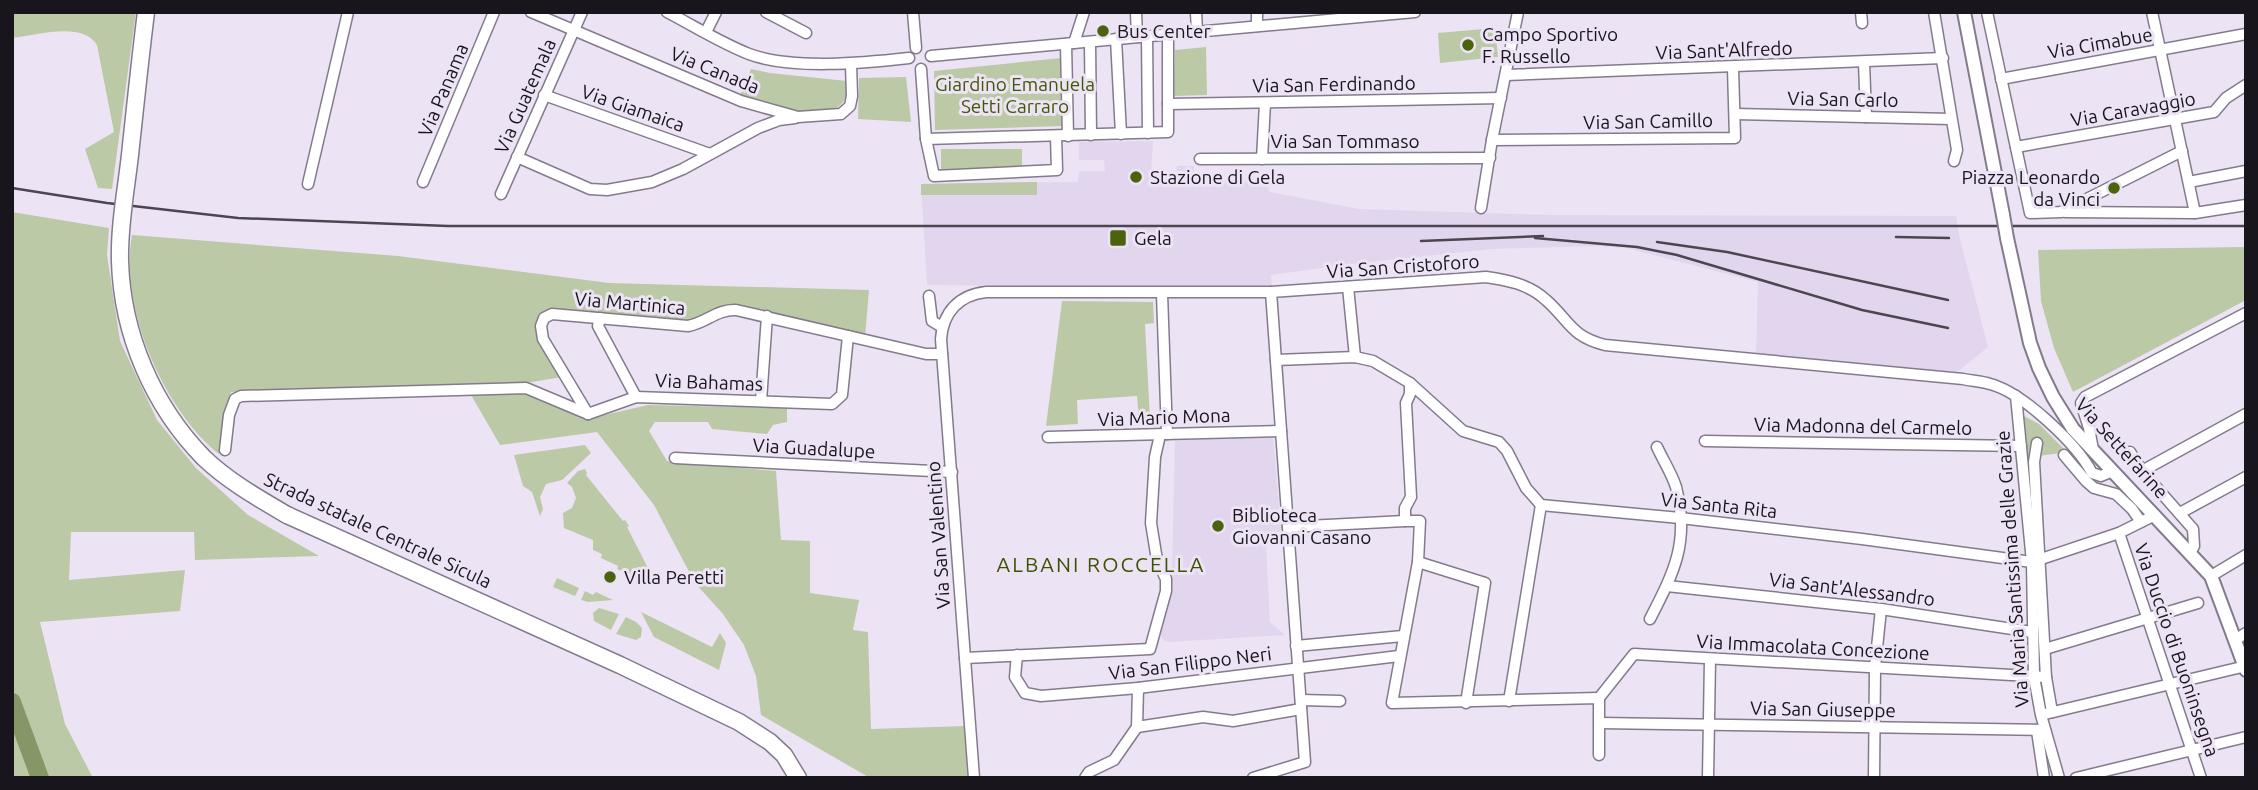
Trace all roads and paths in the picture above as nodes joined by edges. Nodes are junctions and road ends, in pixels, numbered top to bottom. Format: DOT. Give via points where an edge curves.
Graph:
graph roads {
  1 [pos="146,12"];
  2 [pos="348,12"];
  3 [pos="494,12"];
  4 [pos="531,12"];
  5 [pos="582,12"];
  6 [pos="667,12"];
  7 [pos="716,12"];
  8 [pos="765,12"];
  9 [pos="913,12"];
  10 [pos="1084,12"];
  11 [pos="1136,12"];
  12 [pos="1196,12"];
  13 [pos="1257,12"];
  14 [pos="1415,12"];
  15 [pos="1518,12"];
  16 [pos="1934,12"];
  17 [pos="1964,12"];
  18 [pos="1987,12"];
  19 [pos="2151,12"];
  20 [pos="1406,13"];
  21 [pos="1257,26"];
  22 [pos="574,30"];
  23 [pos="706,32"];
  24 [pos="1196,32"];
  25 [pos="806,33"];
  26 [pos="1168,34"];
  27 [pos="2246,34"];
  28 [pos="1142,37"];
  29 [pos="1116,39"];
  30 [pos="1090,42"];
  31 [pos="1070,43"];
  32 [pos="916,48"];
  33 [pos="2160,50"];
  34 [pos="931,56"];
  35 [pos="909,58"];
  36 [pos="1942,58"];
  37 [pos="1864,62"];
  38 [pos="851,64"];
  39 [pos="1733,68"];
  40 [pos="921,69"];
  41 [pos="1506,75"];
  42 [pos="2001,79"];
  43 [pos="2246,85"];
  44 [pos="544,95"];
  45 [pos="1501,98"];
  46 [pos="1265,103"];
  47 [pos="1168,104"];
  48 [pos="1735,114"];
  49 [pos="799,117"];
  50 [pos="1866,117"];
  51 [pos="1951,119"];
  52 [pos="2174,119"];
  53 [pos="1148,133"];
  54 [pos="1121,134"];
  55 [pos="1091,135"];
  56 [pos="1056,136"];
  57 [pos="1068,136"];
  58 [pos="926,139"];
  59 [pos="1492,140"];
  60 [pos="2016,147"];
  61 [pos="2182,151"];
  62 [pos="710,154"];
  63 [pos="517,157"];
  64 [pos="1490,158"];
  65 [pos="1200,159"];
  66 [pos="1262,159"];
  67 [pos="1954,161"];
  68 [pos="2246,171"];
  69 [pos="423,181"];
  70 [pos="2189,182"];
  71 [pos="308,184"];
  72 [pos="501,194"];
  73 [pos="2246,205"];
  74 [pos="1481,208"];
  75 [pos="2061,212"];
  76 [pos="2195,213"];
  77 [pos="1348,287"];
  78 [pos="1271,292"];
  79 [pos="1162,294"];
  80 [pos="929,296"];
  81 [pos="2246,313"];
  82 [pos="767,316"];
  83 [pos="600,318"];
  84 [pos="942,327"];
  85 [pos="848,336"];
  86 [pos="942,354"];
  87 [pos="1355,357"];
  88 [pos="1276,360"];
  89 [pos="1410,383"];
  90 [pos="2016,396"];
  91 [pos="636,397"];
  92 [pos="761,401"];
  93 [pos="588,414"];
  94 [pos="2246,414"];
  95 [pos="1281,431"];
  96 [pos="1164,435"];
  97 [pos="1048,437"];
  98 [pos="1705,440"];
  99 [pos="2037,443"];
  100 [pos="2021,446"];
  101 [pos="1657,447"];
  102 [pos="225,450"];
  103 [pos="2093,450"];
  104 [pos="2130,452"];
  105 [pos="2064,454"];
  106 [pos="674,457"];
  107 [pos="2113,471"];
  108 [pos="2142,471"];
  109 [pos="952,472"];
  110 [pos="2246,477"];
  111 [pos="1541,505"];
  112 [pos="2180,513"];
  113 [pos="2155,515"];
  114 [pos="1680,518"];
  115 [pos="1405,521"];
  116 [pos="2141,523"];
  117 [pos="1288,527"];
  118 [pos="2119,533"];
  119 [pos="2190,553"];
  120 [pos="2246,555"];
  121 [pos="2037,561"];
  122 [pos="1418,562"];
  123 [pos="2211,576"];
  124 [pos="1667,586"];
  125 [pos="2198,603"];
  126 [pos="1881,608"];
  127 [pos="2148,618"];
  128 [pos="1650,619"];
  129 [pos="2032,632"];
  130 [pos="1403,636"];
  131 [pos="2241,637"];
  132 [pos="1296,646"];
  133 [pos="2045,649"];
  134 [pos="1017,655"];
  135 [pos="1399,656"];
  136 [pos="965,658"];
  137 [pos="1710,659"];
  138 [pos="1875,667"];
  139 [pos="2245,667"];
  140 [pos="1298,668"];
  141 [pos="2034,677"];
  142 [pos="2046,677"];
  143 [pos="2170,685"];
  144 [pos="1138,688"];
  145 [pos="1599,698"];
  146 [pos="1340,701"];
  147 [pos="1509,701"];
  148 [pos="1466,703"];
  149 [pos="1301,704"];
  150 [pos="2046,714"];
  151 [pos="1600,723"];
  152 [pos="1708,725"];
  153 [pos="1137,727"];
  154 [pos="1873,727"];
  155 [pos="2041,730"];
  156 [pos="2246,737"];
  157 [pos="2192,750"];
  158 [pos="1598,755"];
  159 [pos="798,778"];
  160 [pos="974,778"];
  161 [pos="1085,778"];
  162 [pos="1253,778"];
  163 [pos="1707,778"];
  164 [pos="1874,778"];
  165 [pos="2043,778"];
  166 [pos="2059,778"];
  167 [pos="2076,778"];
  168 [pos="2201,778"];
  1 -- 159 [label="main road, Strada statale Centrale Sicula, bridge" via="121,229 122,293 139,358 177,426 205,458 244,490 739,722 771,742"];
  2 -- 71 [label="street"];
  3 -- 69 [label="street, Via Panama"];
  4 -- 22 [label="street, Via Canada"];
  5 -- 22 [label="street, Via Guatemala"];
  6 -- 23 [label="street"];
  7 -- 23 [label="street"];
  8 -- 25 [label="street"];
  9 -- 32 [label="street"];
  10 -- 31 [label="street"];
  11 -- 28 [label="street"];
  12 -- 24 [label="street"];
  13 -- 21 [label="street"];
  14 -- 20 [label="street"];
  15 -- 41 [label="street"];
  16 -- 36 [label="street"];
  17 -- 103 [label="street, Via Settefarine, bridge" via="2030,343 2053,397"];
  18 -- 42 [label="street"];
  19 -- 33 [label="street"];
  20 -- 21 [label="street"];
  21 -- 24 [label="street"];
  22 -- 44 [label="street, Via Guatemala"];
  22 -- 49 [label="street, Via Canada" via="740,101"];
  23 -- 38 [label="street" via="750,54 778,61"];
  24 -- 26 [label="street"];
  26 -- 28 [label="street"];
  26 -- 47 [label="street"];
  27 -- 33 [label="street, Via Cimabue"];
  28 -- 29 [label="street"];
  28 -- 53 [label="street"];
  29 -- 30 [label="street"];
  29 -- 54 [label="street"];
  30 -- 31 [label="street"];
  30 -- 55 [label="street"];
  31 -- 34 [label="street"];
  31 -- 57 [label="street"];
  32 -- 34 [label="street" via="926,49"];
  32 -- 35 [label="street"];
  33 -- 42 [label="street, Via Cimabue"];
  33 -- 52 [label="street"];
  34 -- 40 [label="street" via="929,65"];
  35 -- 38 [label="street"];
  35 -- 40 [label="street"];
  36 -- 37 [label="street, Via Sant'Alfredo"];
  36 -- 51 [label="street"];
  37 -- 39 [label="street, Via Sant'Alfredo"];
  37 -- 50 [label="street"];
  38 -- 49 [label="street, Via Canada" via="849,106 841,114"];
  39 -- 41 [label="street, Via Sant'Alfredo"];
  39 -- 48 [label="street, Via San Camillo"];
  40 -- 58 [label="street"];
  41 -- 45 [label="street"];
  42 -- 60 [label="street"];
  43 -- 52 [label="street, Via Caravaggio" via="2214,112"];
  44 -- 62 [label="street, Via Giamaica"];
  44 -- 63 [label="street, Via Guatemala"];
  45 -- 46 [label="street, Via San Ferdinando"];
  45 -- 59 [label="street"];
  46 -- 47 [label="street, Via San Ferdinando"];
  46 -- 66 [label="street"];
  47 -- 53 [label="street" via="1168,132"];
  48 -- 50 [label="street, Via San Carlo"];
  48 -- 59 [label="street, Via San Camillo" via="1735,138"];
  49 -- 62 [label="street" via="758,128"];
  50 -- 51 [label="street, Via San Carlo"];
  51 -- 67 [label="street" via="1957,150"];
  52 -- 60 [label="street, Via Caravaggio"];
  52 -- 61 [label="street"];
  53 -- 54 [label="street"];
  54 -- 55 [label="street"];
  55 -- 57 [label="street"];
  56 -- 57 [label="street"];
  56 -- 58 [label="street"];
  56 -- 58 [label="street" via="1057,170 934,176"];
  59 -- 64 [label="street"];
  60 -- 75 [label="street" via="2030,213"];
  61 -- 70 [label="street"];
  61 -- 75 [label="street"];
  62 -- 63 [label="street" via="652,182 607,190 590,189"];
  63 -- 72 [label="street, Via Guatemala"];
  64 -- 66 [label="street, Via San Tommaso"];
  64 -- 74 [label="street"];
  65 -- 66 [label="street, Via San Tommaso"];
  68 -- 70 [label="street"];
  70 -- 76 [label="street"];
  73 -- 76 [label="street"];
  75 -- 76 [label="street"];
  77 -- 78 [label="street, Via San Cristoforo"];
  77 -- 87 [label="street"];
  77 -- 90 [label="street, Via San Cristoforo" via="1500,279 1539,294 1581,337 1605,345 1963,379 1992,384"];
  78 -- 79 [label="street, Via San Cristoforo"];
  78 -- 88 [label="street"];
  79 -- 84 [label="street, Via San Cristoforo" via="979,293 952,307"];
  79 -- 96 [label="street"];
  80 -- 84 [label="street, Via San Valentino" via="932,321"];
  81 -- 103 [label="street" via="2085,397 2081,403"];
  82 -- 83 [label="street, Via Martinica" via="724,309 688,327"];
  82 -- 85 [label="street, Via Martinica"];
  82 -- 92 [label="street"];
  83 -- 91 [label="street" via="598,326"];
  83 -- 93 [label="street, Via Martinica" via="552,314 541,326 542,339"];
  84 -- 86 [label="street, Via San Valentino"];
  85 -- 86 [label="street, Via Martinica"];
  85 -- 92 [label="street, Via Bahamas" via="842,394 832,404"];
  86 -- 109 [label="street, Via San Valentino"];
  87 -- 88 [label="street"];
  87 -- 89 [label="street" via="1373,361"];
  88 -- 95 [label="street"];
  89 -- 111 [label="street" via="1464,431 1499,442"];
  89 -- 115 [label="street" via="1406,403 1411,497"];
  90 -- 100 [label="street, Via Maria Santissima delle Grazie"];
  90 -- 107 [label="street, Via San Cristoforo" via="2047,420 2092,473 2101,476"];
  91 -- 92 [label="street, Via Bahamas"];
  91 -- 93 [label="street, Via Bahamas"];
  93 -- 102 [label="street" via="527,388 241,396 229,415"];
  94 -- 108 [label="street"];
  95 -- 96 [label="street, Via Mario Mona"];
  95 -- 117 [label="street"];
  96 -- 97 [label="street, Via Mario Mona"];
  96 -- 134 [label="street" via="1155,457 1151,523 1166,591 1150,649"];
  98 -- 100 [label="street, Via Madonna del Carmelo"];
  99 -- 121 [label="street"];
  100 -- 121 [label="street, Via Maria Santissima delle Grazie"];
  101 -- 114 [label="street" via="1676,486"];
  103 -- 107 [label="street, Via Settefarine"];
  104 -- 108 [label="street, Via Settefarine"];
  105 -- 116 [label="street" via="2086,481 2116,494"];
  106 -- 109 [label="street, Via Guadalupe"];
  107 -- 113 [label="street, Via Settefarine"];
  108 -- 112 [label="street, Via Settefarine"];
  109 -- 136 [label="street, Via San Valentino"];
  110 -- 112 [label="street"];
  111 -- 114 [label="street, Via Santa Rita"];
  111 -- 147 [label="street"];
  112 -- 119 [label="street, Via Settefarine" via="2195,537"];
  113 -- 116 [label="street"];
  113 -- 119 [label="street, Via Settefarine"];
  114 -- 121 [label="street, Via Santa Rita"];
  114 -- 124 [label="street" via="1681,549"];
  115 -- 117 [label="street"];
  115 -- 122 [label="street" via="1420,521"];
  116 -- 118 [label="street"];
  117 -- 132 [label="street"];
  118 -- 121 [label="street"];
  118 -- 127 [label="street, Via Duccio di Buoninsegna"];
  119 -- 123 [label="street, Via Settefarine"];
  120 -- 123 [label="street"];
  121 -- 129 [label="street, Via Maria Santissima delle Grazie"];
  121 -- 133 [label="street, Via Maria Santissima delle Grazie"];
  122 -- 130 [label="street"];
  122 -- 148 [label="street" via="1485,583"];
  123 -- 131 [label="street, Via Settefarine"];
  124 -- 126 [label="street, Via Sant'Alessandro"];
  124 -- 128 [label="street"];
  125 -- 127 [label="street"];
  126 -- 129 [label="street, Via Sant'Alessandro"];
  126 -- 138 [label="street"];
  127 -- 133 [label="street"];
  127 -- 143 [label="street, Via Duccio di Buoninsegna"];
  129 -- 141 [label="street, Via Maria Santissima delle Grazie"];
  130 -- 132 [label="street"];
  130 -- 135 [label="street"];
  131 -- 139 [label="street, Via Settefarine"];
  132 -- 140 [label="street"];
  133 -- 142 [label="street, Via Maria Santissima delle Grazie"];
  134 -- 136 [label="street"];
  134 -- 144 [label="street, Via San Filippo Neri" via="1015,677 1025,693 1041,696"];
  135 -- 140 [label="street, Via San Filippo Neri"];
  135 -- 148 [label="street" via="1392,703"];
  136 -- 160 [label="street, Via San Valentino"];
  137 -- 138 [label="street, Via Immacolata Concezione"];
  137 -- 145 [label="street, Via Immacolata Concezione" via="1634,654"];
  137 -- 152 [label="street"];
  138 -- 141 [label="street, Via Immacolata Concezione"];
  138 -- 154 [label="street"];
  139 -- 143 [label="street"];
  140 -- 144 [label="street, Via San Filippo Neri"];
  140 -- 149 [label="street"];
  141 -- 142 [label="street, Via Immacolata Concezione"];
  141 -- 150 [label="street, Via Maria Santissima delle Grazie"];
  142 -- 150 [label="street, Via Maria Santissima delle Grazie"];
  143 -- 150 [label="street"];
  143 -- 157 [label="street, Via Duccio di Buoninsegna"];
  144 -- 153 [label="street"];
  145 -- 147 [label="street"];
  145 -- 151 [label="street"];
  146 -- 149 [label="street"];
  147 -- 148 [label="street"];
  149 -- 153 [label="street" via="1233,721 1203,717"];
  149 -- 162 [label="street" via="1305,762"];
  150 -- 155 [label="street, Via Maria Santissima delle Grazie"];
  151 -- 152 [label="street, Via San Giuseppe"];
  151 -- 158 [label="street"];
  152 -- 154 [label="street, Via San Giuseppe"];
  152 -- 163 [label="street"];
  153 -- 161 [label="street" via="1114,760"];
  154 -- 155 [label="street, Via San Giuseppe"];
  154 -- 164 [label="street"];
  155 -- 165 [label="street, Via Maria Santissima delle Grazie"];
  155 -- 166 [label="street, Via Maria Santissima delle Grazie"];
  156 -- 157 [label="street"];
  157 -- 167 [label="street"];
  157 -- 168 [label="street, Via Duccio di Buoninsegna"];
}
